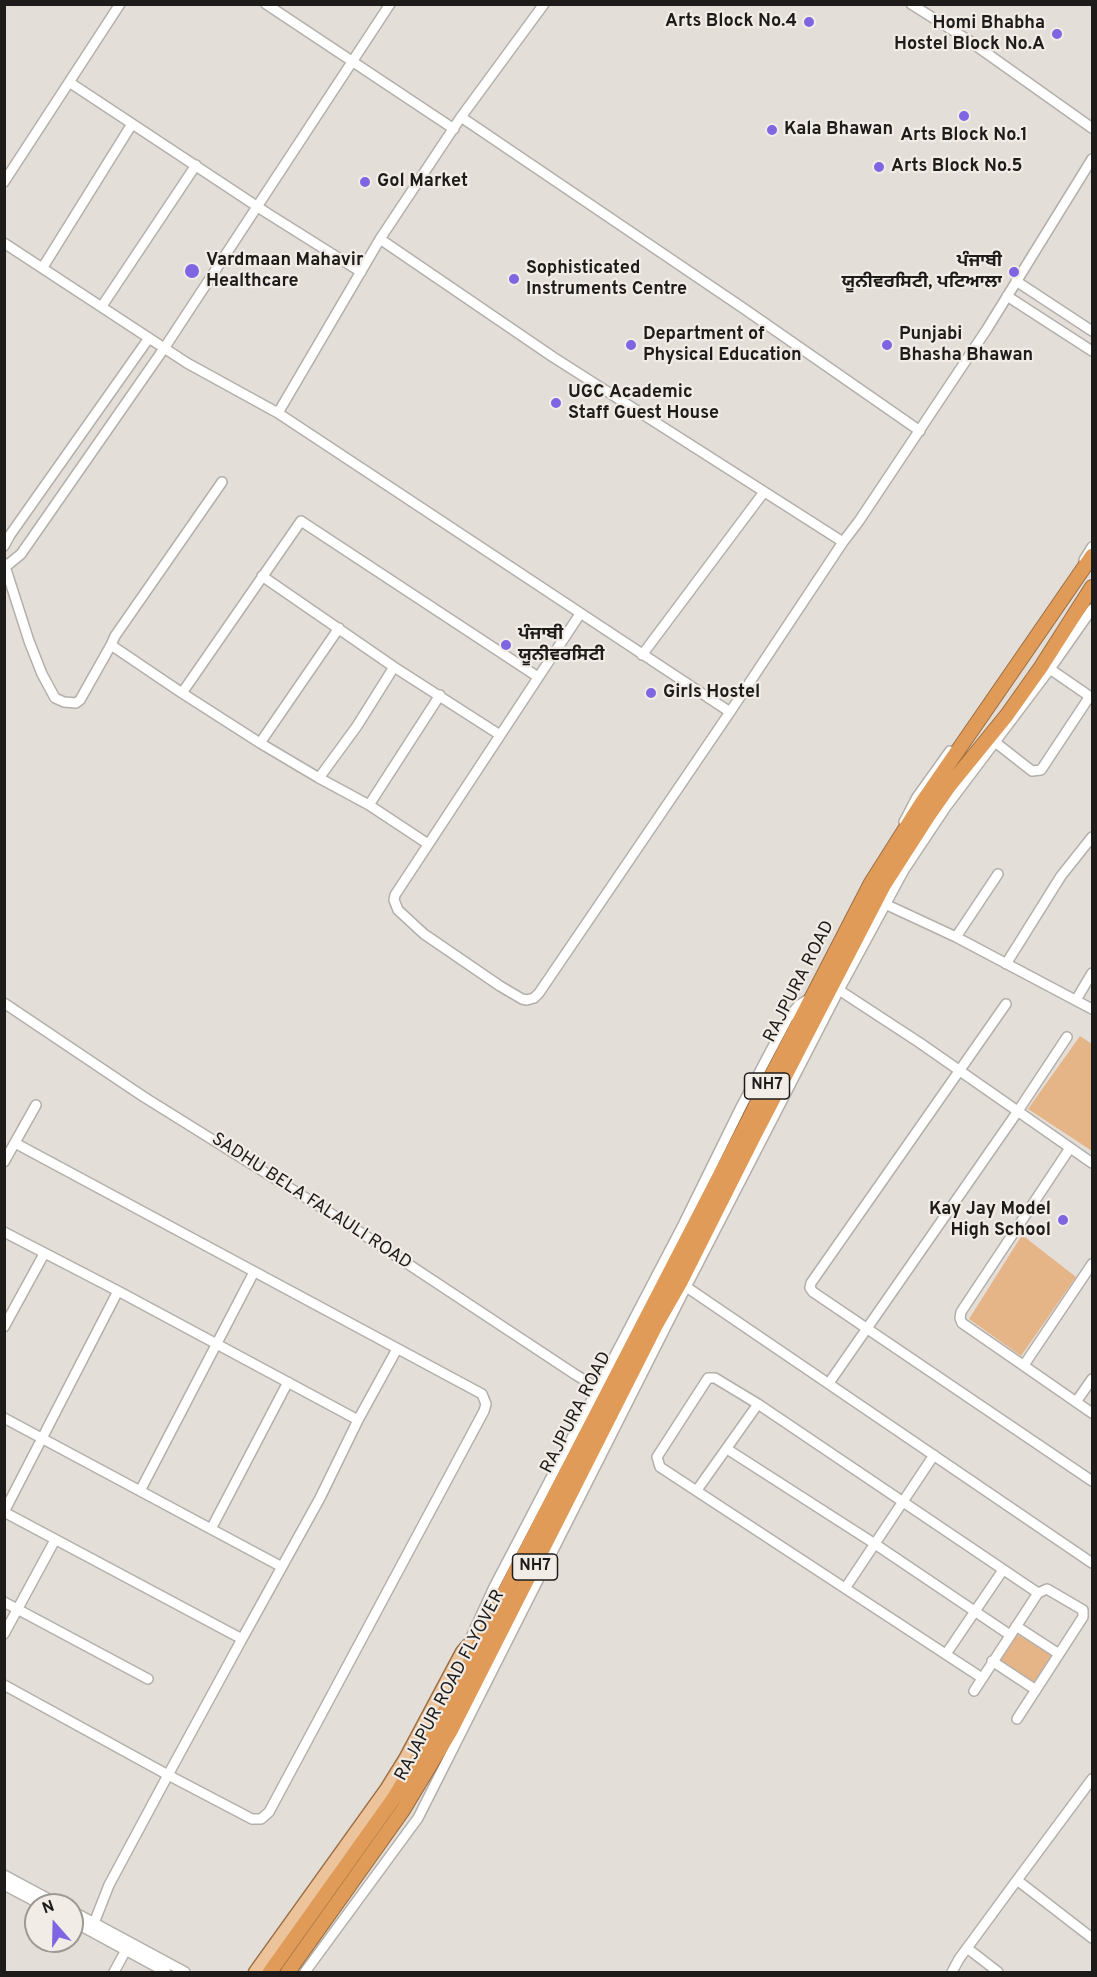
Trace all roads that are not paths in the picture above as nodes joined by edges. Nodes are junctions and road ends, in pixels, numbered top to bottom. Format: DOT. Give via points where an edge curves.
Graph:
graph roads {
  1 [pos="120,4"];
  2 [pos="266,4"];
  3 [pos="390,4"];
  4 [pos="544,4"];
  5 [pos="911,4"];
  6 [pos="353,62"];
  7 [pos="69,82"];
  8 [pos="461,117"];
  9 [pos="132,123"];
  10 [pos="1092,128"];
  11 [pos="454,129"];
  12 [pos="1092,159"];
  13 [pos="196,165"];
  14 [pos="4,182"];
  15 [pos="257,206"];
  16 [pos="380,238"];
  17 [pos="4,243"];
  18 [pos="42,267"];
  19 [pos="361,272"];
  20 [pos="1016,281"];
  21 [pos="1007,296"];
  22 [pos="102,306"];
  23 [pos="1092,331"];
  24 [pos="149,338"];
  25 [pos="165,347"];
  26 [pos="1092,351"];
  27 [pos="278,413"];
  28 [pos="920,431"];
  29 [pos="222,482"];
  30 [pos="764,492"];
  31 [pos="843,542"];
  32 [pos="4,546"];
  33 [pos="1092,547"];
  34 [pos="1092,556"];
  35 [pos="5,566"];
  36 [pos="262,576"];
  37 [pos="1092,587"];
  38 [pos="1092,609"];
  39 [pos="580,614"];
  40 [pos="339,628"];
  41 [pos="111,645"];
  42 [pos="642,655"];
  43 [pos="394,667"];
  44 [pos="1050,669"];
  45 [pos="538,677"];
  46 [pos="182,693"];
  47 [pos="440,695"];
  48 [pos="1091,697"];
  49 [pos="730,712"];
  50 [pos="500,735"];
  51 [pos="995,742"];
  52 [pos="260,743"];
  53 [pos="319,778"];
  54 [pos="369,805"];
  55 [pos="941,805"];
  56 [pos="1092,837"];
  57 [pos="896,841"];
  58 [pos="428,844"];
  59 [pos="998,874"];
  60 [pos="885,904"];
  61 [pos="956,937"];
  62 [pos="1006,964"];
  63 [pos="1092,973"];
  64 [pos="839,990"];
  65 [pos="814,995"];
  66 [pos="1076,1000"];
  67 [pos="4,1003"];
  68 [pos="1006,1004"];
  69 [pos="1092,1009"];
  70 [pos="1067,1036"];
  71 [pos="960,1071"];
  72 [pos="36,1106"];
  73 [pos="1018,1111"];
  74 [pos="15,1143"];
  75 [pos="1070,1148"];
  76 [pos="4,1162"];
  77 [pos="1092,1163"];
  78 [pos="4,1232"];
  79 [pos="44,1254"];
  80 [pos="1092,1264"];
  81 [pos="254,1272"];
  82 [pos="678,1282"];
  83 [pos="118,1291"];
  84 [pos="4,1328"];
  85 [pos="867,1329"];
  86 [pos="217,1344"];
  87 [pos="396,1349"];
  88 [pos="1024,1365"];
  89 [pos="1092,1379"];
  90 [pos="288,1382"];
  91 [pos="829,1383"];
  92 [pos="608,1394"];
  93 [pos="1076,1402"];
  94 [pos="758,1404"];
  95 [pos="1092,1413"];
  96 [pos="4,1418"];
  97 [pos="358,1420"];
  98 [pos="41,1438"];
  99 [pos="727,1449"];
  100 [pos="934,1455"];
  101 [pos="1092,1481"];
  102 [pos="697,1490"];
  103 [pos="140,1491"];
  104 [pos="902,1502"];
  105 [pos="4,1512"];
  106 [pos="211,1528"];
  107 [pos="55,1540"];
  108 [pos="875,1544"];
  109 [pos="1092,1563"];
  110 [pos="282,1567"];
  111 [pos="1003,1570"];
  112 [pos="846,1587"];
  113 [pos="1038,1593"];
  114 [pos="4,1602"];
  115 [pos="18,1609"];
  116 [pos="975,1611"];
  117 [pos="1016,1626"];
  118 [pos="4,1634"];
  119 [pos="1010,1635"];
  120 [pos="242,1639"];
  121 [pos="481,1640"];
  122 [pos="467,1646"];
  123 [pos="946,1654"];
  124 [pos="1059,1654"];
  125 [pos="992,1661"];
  126 [pos="982,1678"];
  127 [pos="148,1679"];
  128 [pos="4,1686"];
  129 [pos="1036,1690"];
  130 [pos="974,1691"];
  131 [pos="1017,1719"];
  132 [pos="444,1728"];
  133 [pos="168,1774"];
  134 [pos="1092,1779"];
  135 [pos="4,1875"];
  136 [pos="1017,1880"];
  137 [pos="4,1885"];
  138 [pos="38,1893"];
  139 [pos="24,1896"];
  140 [pos="84,1918"];
  141 [pos="94,1923"];
  142 [pos="84,1927"];
  143 [pos="1092,1936"];
  144 [pos="967,1948"];
  145 [pos="126,1950"];
  146 [pos="114,1972"];
  147 [pos="166,1972"];
  148 [pos="185,1972"];
  149 [pos="255,1972"];
  150 [pos="270,1972"];
  151 [pos="288,1972"];
  152 [pos="305,1972"];
  153 [pos="952,1972"];
  154 [pos="998,1972"];
  1 -- 7 [label="street"];
  2 -- 6 [label="street"];
  3 -- 6 [label="street"];
  4 -- 8 [label="street"];
  5 -- 10 [label="street"];
  6 -- 11 [label="street"];
  6 -- 15 [label="street"];
  7 -- 9 [label="street"];
  7 -- 14 [label="street"];
  8 -- 11 [label="street"];
  8 -- 28 [label="street"];
  9 -- 13 [label="street"];
  9 -- 18 [label="street"];
  11 -- 16 [label="street"];
  12 -- 20 [label="street"];
  13 -- 15 [label="street"];
  13 -- 22 [label="street"];
  15 -- 19 [label="street"];
  15 -- 25 [label="street"];
  16 -- 19 [label="street"];
  16 -- 30 [label="street" via="553,357"];
  17 -- 18 [label="street"];
  18 -- 22 [label="street"];
  19 -- 27 [label="street"];
  20 -- 21 [label="street"];
  20 -- 23 [label="street"];
  21 -- 26 [label="street"];
  21 -- 28 [label="street"];
  22 -- 24 [label="street"];
  24 -- 25 [label="street"];
  24 -- 32 [label="street"];
  25 -- 27 [label="street"];
  25 -- 35 [label="street" via="21,554"];
  27 -- 39 [label="street"];
  28 -- 31 [label="street"];
  29 -- 41 [label="street"];
  30 -- 31 [label="street"];
  30 -- 42 [label="street"];
  31 -- 49 [label="street"];
  33 -- 57 [label="street" via="917,797"];
  34 -- 57 [label="highway, RAJPURA ROAD / NH7"];
  35 -- 41 [label="street" via="29,641 55,698 76,703 80,700"];
  36 -- 40 [label="street"];
  36 -- 45 [label="street" via="301,521"];
  36 -- 46 [label="street"];
  37 -- 55 [label="highway, RAJPURA ROAD / NH7" via="1041,667"];
  38 -- 44 [label="street"];
  39 -- 42 [label="street"];
  39 -- 45 [label="street"];
  40 -- 43 [label="street"];
  40 -- 52 [label="street"];
  41 -- 46 [label="street"];
  42 -- 49 [label="street"];
  43 -- 47 [label="street"];
  43 -- 53 [label="street"];
  44 -- 48 [label="street"];
  44 -- 51 [label="street"];
  45 -- 50 [label="street"];
  46 -- 52 [label="street"];
  47 -- 50 [label="street"];
  47 -- 54 [label="street"];
  48 -- 51 [label="street" via="1041,770 1032,771"];
  49 -- 58 [label="street" via="534,998 522,999 500,986 424,934 398,910 395,895"];
  50 -- 58 [label="street"];
  51 -- 55 [label="street"];
  52 -- 53 [label="street"];
  53 -- 54 [label="street"];
  54 -- 58 [label="street"];
  55 -- 60 [label="street"];
  55 -- 82 [label="highway, RAJPURA ROAD / NH7" via="884,885"];
  56 -- 62 [label="street" via="1061,876"];
  57 -- 65 [label="highway, RAJPURA ROAD / NH7"];
  59 -- 61 [label="street"];
  60 -- 61 [label="street"];
  60 -- 64 [label="street"];
  61 -- 62 [label="street"];
  62 -- 66 [label="street"];
  63 -- 66 [label="street"];
  64 -- 71 [label="street"];
  64 -- 82 [label="street"];
  65 -- 82 [label="highway, RAJPURA ROAD / NH7"];
  65 -- 92 [label="street" via="788,1018"];
  66 -- 69 [label="street"];
  67 -- 92 [label="street, SADHU BELA FALAULI ROAD"];
  68 -- 71 [label="street"];
  70 -- 73 [label="street"];
  71 -- 73 [label="street"];
  71 -- 85 [label="street" via="810,1285 813,1292"];
  72 -- 74 [label="street"];
  73 -- 75 [label="street"];
  73 -- 85 [label="street"];
  74 -- 76 [label="street"];
  74 -- 81 [label="street"];
  75 -- 77 [label="street"];
  75 -- 88 [label="street" via="960,1314 963,1323"];
  78 -- 79 [label="street"];
  79 -- 83 [label="street"];
  79 -- 84 [label="street"];
  80 -- 88 [label="street"];
  81 -- 86 [label="street"];
  81 -- 87 [label="street"];
  82 -- 91 [label="street"];
  82 -- 92 [label="highway, RAJPURA ROAD / NH7" via="656,1324"];
  82 -- 152 [label="street" via="418,1818"];
  83 -- 86 [label="street"];
  83 -- 98 [label="street"];
  85 -- 91 [label="street"];
  85 -- 101 [label="street"];
  86 -- 90 [label="street"];
  86 -- 103 [label="street"];
  87 -- 97 [label="street"];
  87 -- 133 [label="street" via="482,1394 486,1404 411,1548 269,1812 261,1819 252,1819"];
  88 -- 93 [label="street"];
  89 -- 93 [label="street"];
  90 -- 97 [label="street"];
  90 -- 106 [label="street"];
  91 -- 100 [label="street"];
  92 -- 121 [label="highway, RAJPURA ROAD / NH7"];
  92 -- 122 [label="street" via="494,1587"];
  92 -- 132 [label="highway, RAJAPUR ROAD FLYOVER / NH7"];
  93 -- 95 [label="street"];
  94 -- 99 [label="street"];
  94 -- 102 [label="street" via="715,1378 706,1380 657,1460 663,1469"];
  94 -- 104 [label="street"];
  96 -- 98 [label="street"];
  97 -- 110 [label="street"];
  98 -- 103 [label="street"];
  98 -- 105 [label="street"];
  99 -- 102 [label="street"];
  99 -- 108 [label="street"];
  100 -- 104 [label="street"];
  100 -- 109 [label="street"];
  102 -- 112 [label="street"];
  103 -- 106 [label="street"];
  104 -- 108 [label="street"];
  104 -- 111 [label="street"];
  105 -- 107 [label="street"];
  106 -- 110 [label="street"];
  107 -- 115 [label="street"];
  107 -- 120 [label="street"];
  108 -- 112 [label="street"];
  108 -- 116 [label="street"];
  110 -- 120 [label="street"];
  111 -- 113 [label="street"];
  111 -- 116 [label="street"];
  112 -- 123 [label="street"];
  113 -- 117 [label="street"];
  113 -- 124 [label="street" via="1047,1588 1083,1610 1083,1617"];
  114 -- 115 [label="street"];
  115 -- 118 [label="street"];
  115 -- 127 [label="street"];
  116 -- 119 [label="street"];
  116 -- 123 [label="street"];
  117 -- 119 [label="street"];
  117 -- 124 [label="street"];
  119 -- 125 [label="street"];
  120 -- 133 [label="street"];
  121 -- 122 [label="main road"];
  121 -- 132 [label="highway, RAJAPUR ROAD FLYOVER / NH7"];
  122 -- 149 [label="main road" via="387,1788"];
  123 -- 126 [label="street"];
  124 -- 129 [label="street"];
  125 -- 126 [label="street"];
  125 -- 129 [label="street"];
  126 -- 130 [label="street"];
  128 -- 133 [label="street"];
  129 -- 131 [label="street"];
  132 -- 150 [label="highway, RAJAPUR ROAD FLYOVER / NH7"];
  132 -- 151 [label="highway, RAJAPUR ROAD FLYOVER / NH7" via="403,1810"];
  133 -- 141 [label="street"];
  134 -- 136 [label="street"];
  135 -- 138 [label="street"];
  136 -- 143 [label="street"];
  136 -- 144 [label="street"];
  137 -- 139 [label="street"];
  140 -- 141 [label="street"];
  141 -- 148 [label="street"];
  142 -- 145 [label="street"];
  144 -- 153 [label="street"];
  144 -- 154 [label="street"];
  145 -- 146 [label="street"];
  145 -- 147 [label="street"];
}
